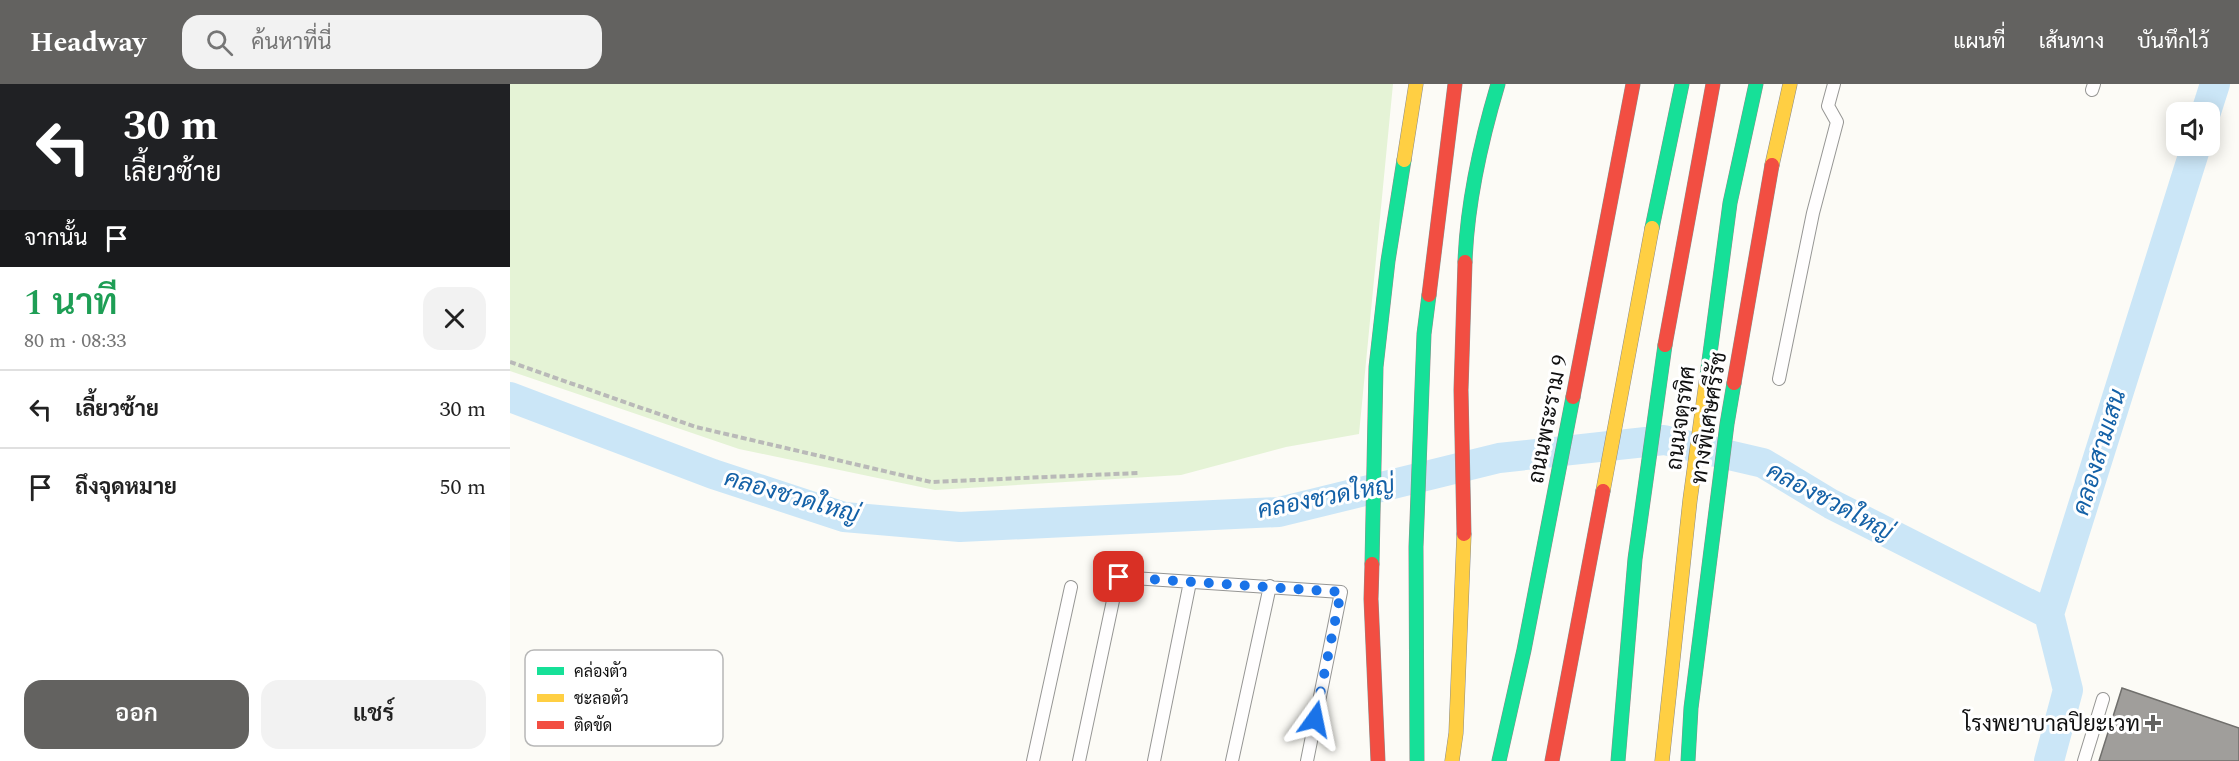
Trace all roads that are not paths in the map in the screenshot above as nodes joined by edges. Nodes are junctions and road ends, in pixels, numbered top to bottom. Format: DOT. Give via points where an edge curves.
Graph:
graph roads {
  1 [pos="1416,84"];
  2 [pos="1455,84"];
  3 [pos="1498,84"];
  4 [pos="1633,84"];
  5 [pos="1682,84"];
  6 [pos="1713,84"];
  7 [pos="1756,84"];
  8 [pos="1790,84"];
  9 [pos="1834,84"];
  10 [pos="1779,379"];
  11 [pos="1190,582"];
  12 [pos="1270,586"];
  13 [pos="1071,587"];
  14 [pos="2103,699"];
  15 [pos="1033,761"];
  16 [pos="1078,761"];
  17 [pos="1154,761"];
  18 [pos="1232,761"];
  19 [pos="1307,761"];
  20 [pos="1378,761"];
  21 [pos="1417,761"];
  22 [pos="1450,761"];
  23 [pos="1499,761"];
  24 [pos="1552,761"];
  25 [pos="1618,761"];
  26 [pos="1662,761"];
  27 [pos="1688,761"];
  28 [pos="2084,761"];
  1 -- 20 [label="main road" via="1376,367 1371,599"];
  2 -- 21 [label="main road" via="1424,334 1416,547"];
  3 -- 22 [label="main road" via="1485,128 1466,238 1461,390 1464,525 1456,733"];
  4 -- 23 [label="main road, ถนนพระราม 9"];
  5 -- 24 [label="main road"];
  6 -- 25 [label="main road" via="1667,332 1635,559"];
  7 -- 26 [label="main road, ถนนจตุรทิศ" via="1730,203 1690,500"];
  8 -- 27 [label="main road, ทางพิเศษศรีรัช" via="1776,140 1727,424 1691,708"];
  9 -- 10 [label="lane" via="1828,106 1837,122 1813,213"];
  11 -- 12 [label="lane"];
  11 -- 16 [label="lane" via="1119,577"];
  11 -- 17 [label="lane"];
  12 -- 18 [label="lane"];
  12 -- 19 [label="lane" via="1341,592"];
  13 -- 15 [label="lane"];
  14 -- 28 [label="lane"];
}
